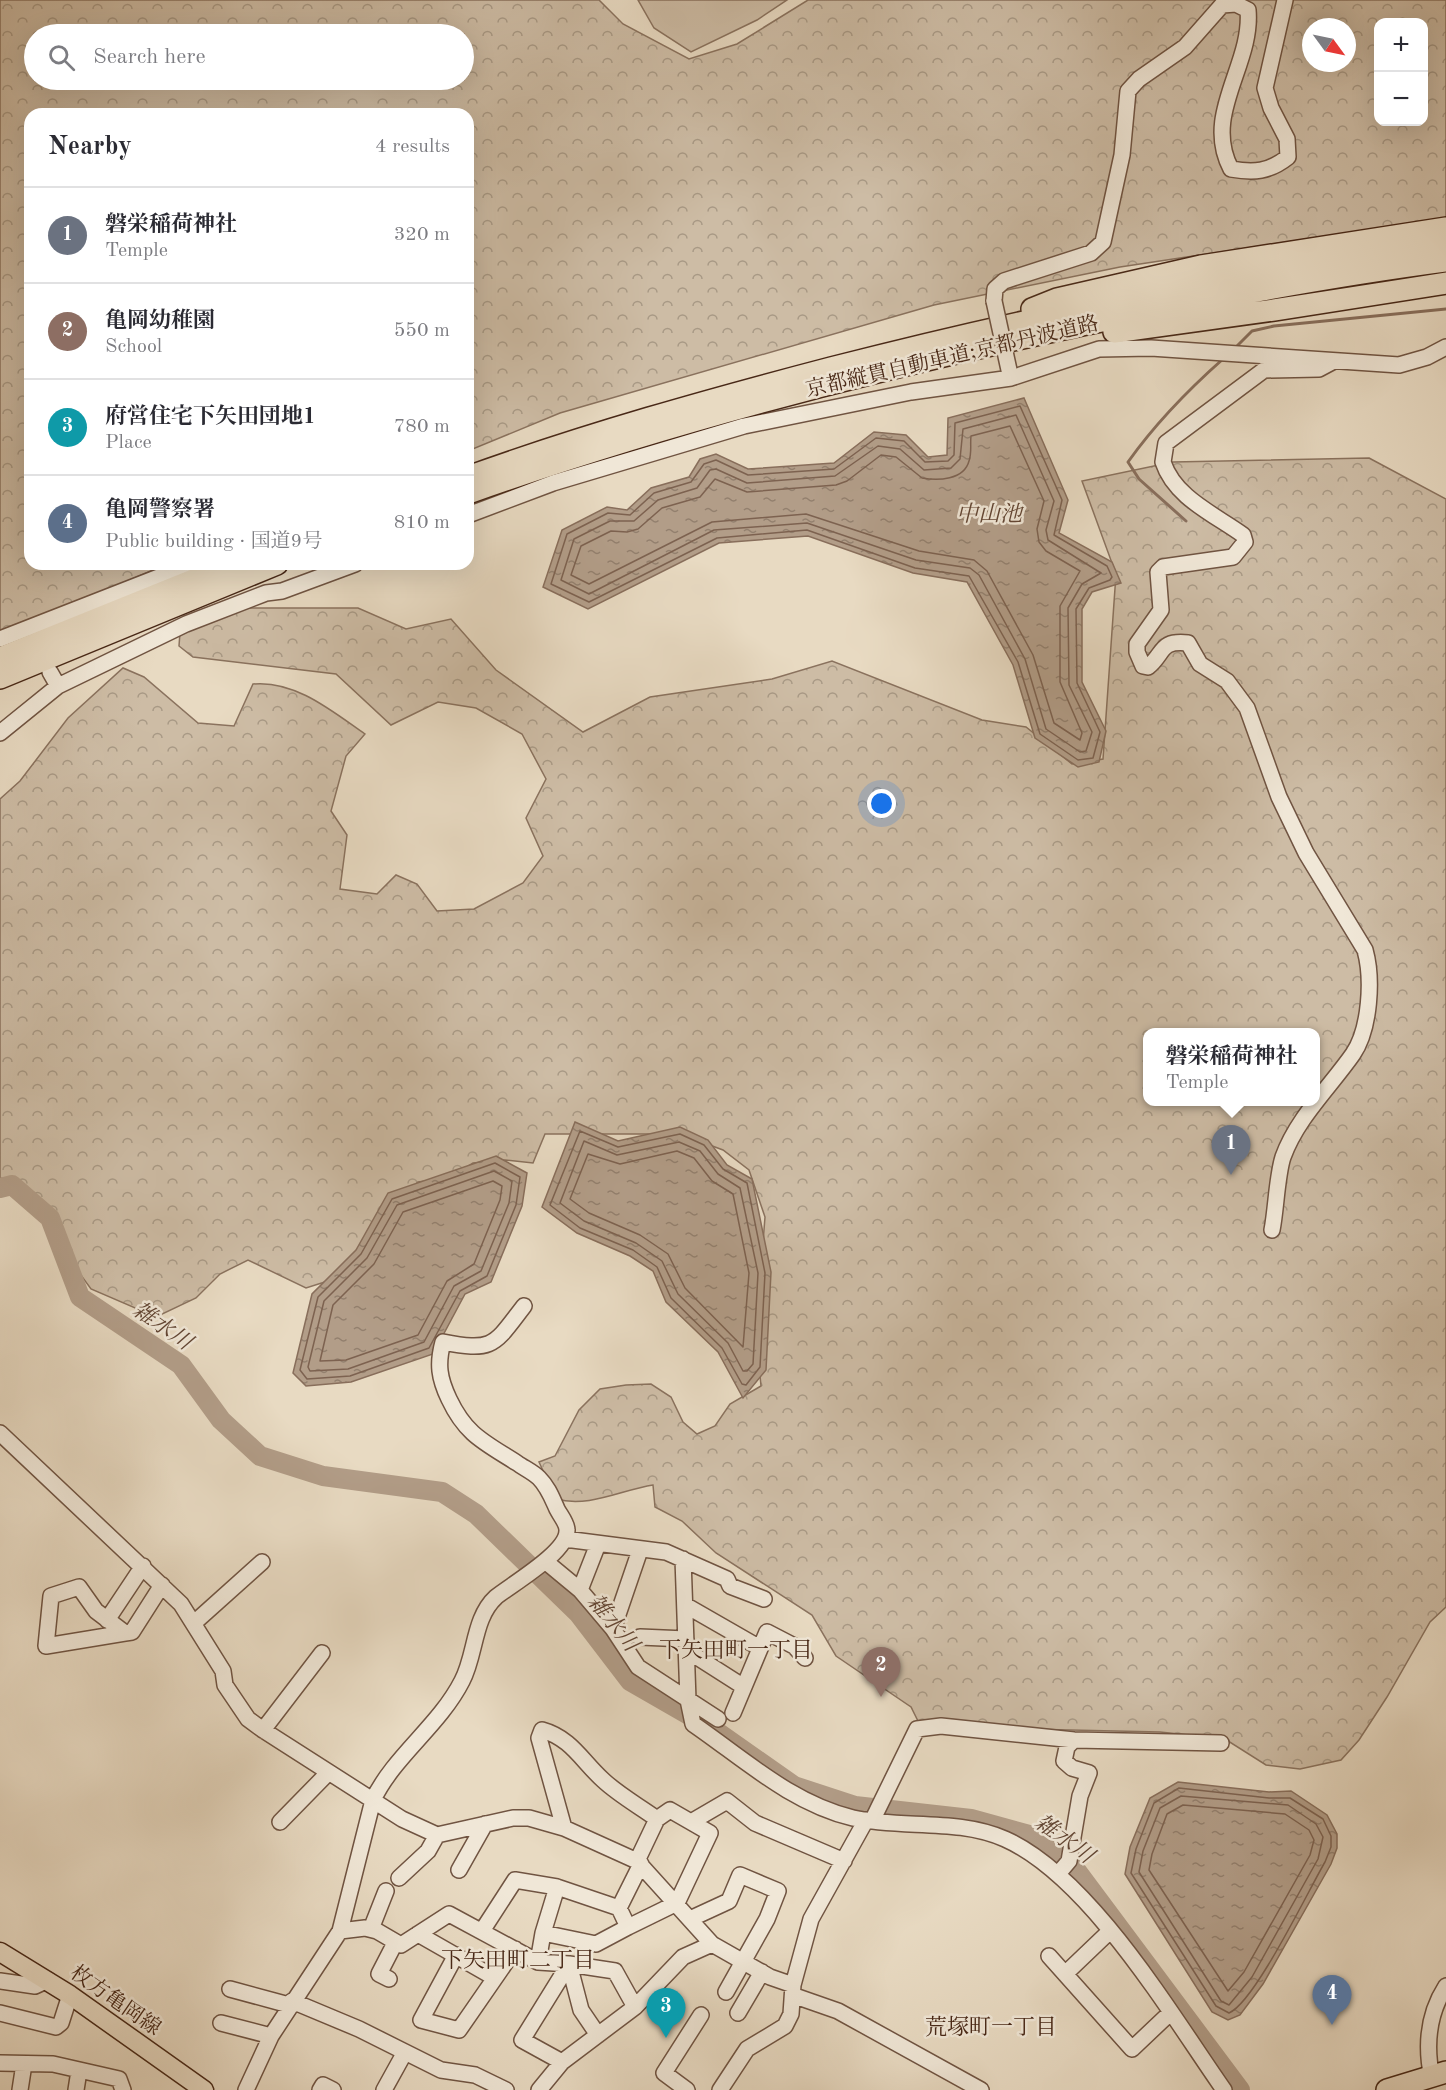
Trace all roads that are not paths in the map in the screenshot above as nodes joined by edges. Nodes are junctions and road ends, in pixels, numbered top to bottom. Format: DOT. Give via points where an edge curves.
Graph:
graph roads {
  1 [pos="1285,0"];
  2 [pos="1446,228"];
  3 [pos="1440,254"];
  4 [pos="1446,283"];
  5 [pos="976,332"];
  6 [pos="1446,347"];
  7 [pos="1334,361"];
  8 [pos="1010,374"];
  9 [pos="846,380"];
  10 [pos="474,475"];
  11 [pos="474,491"];
  12 [pos="474,513"];
  13 [pos="178,570"];
  14 [pos="217,570"];
  15 [pos="262,570"];
  16 [pos="331,571"];
  17 [pos="0,639"];
  18 [pos="0,658"];
  19 [pos="50,672"];
  20 [pos="0,678"];
  21 [pos="58,686"];
  22 [pos="0,733"];
  23 [pos="1320,1097"];
  24 [pos="1315,1106"];
  25 [pos="1272,1230"];
  26 [pos="524,1306"];
  27 [pos="0,1433"];
  28 [pos="565,1539"];
  29 [pos="598,1544"];
  30 [pos="640,1550"];
  31 [pos="683,1559"];
  32 [pos="544,1561"];
  33 [pos="262,1562"];
  34 [pos="143,1566"];
  35 [pos="162,1585"];
  36 [pos="580,1590"];
  37 [pos="764,1599"];
  38 [pos="685,1605"];
  39 [pos="107,1620"];
  40 [pos="194,1623"];
  41 [pos="613,1629"];
  42 [pos="125,1633"];
  43 [pos="640,1637"];
  44 [pos="686,1645"];
  45 [pos="760,1648"];
  46 [pos="322,1653"];
  47 [pos="805,1658"];
  48 [pos="744,1687"];
  49 [pos="688,1700"];
  50 [pos="733,1713"];
  51 [pos="718,1719"];
  52 [pos="263,1730"];
  53 [pos="1074,1740"];
  54 [pos="1221,1743"];
  55 [pos="328,1773"];
  56 [pos="373,1800"];
  57 [pos="657,1819"];
  58 [pos="869,1821"];
  59 [pos="280,1822"];
  60 [pos="691,1822"];
  61 [pos="485,1824"];
  62 [pos="564,1828"];
  63 [pos="437,1835"];
  64 [pos="844,1860"];
  65 [pos="639,1863"];
  66 [pos="459,1870"];
  67 [pos="1058,1874"];
  68 [pos="399,1878"];
  69 [pos="557,1887"];
  70 [pos="386,1891"];
  71 [pos="677,1904"];
  72 [pos="619,1908"];
  73 [pos="690,1919"];
  74 [pos="628,1927"];
  75 [pos="371,1929"];
  76 [pos="340,1931"];
  77 [pos="482,1931"];
  78 [pos="1110,1931"];
  79 [pos="543,1933"];
  80 [pos="418,1934"];
  81 [pos="395,1943"];
  82 [pos="712,1944"];
  83 [pos="515,1949"];
  84 [pos="0,1952"];
  85 [pos="456,1955"];
  86 [pos="1049,1956"];
  87 [pos="538,1962"];
  88 [pos="742,1962"];
  89 [pos="569,1964"];
  90 [pos="762,1972"];
  91 [pos="1065,1974"];
  92 [pos="495,1978"];
  93 [pos="389,1979"];
  94 [pos="48,1980"];
  95 [pos="0,1981"];
  96 [pos="230,1989"];
  97 [pos="794,1990"];
  98 [pos="726,1992"];
  99 [pos="1444,1992"];
  100 [pos="70,1995"];
  101 [pos="291,2003"];
  102 [pos="636,2007"];
  103 [pos="0,2013"];
  104 [pos="738,2013"];
  105 [pos="1170,2013"];
  106 [pos="701,2015"];
  107 [pos="221,2023"];
  108 [pos="598,2035"];
  109 [pos="271,2036"];
  110 [pos="405,2052"];
  111 [pos="562,2062"];
  112 [pos="0,2063"];
  113 [pos="24,2064"];
  114 [pos="79,2071"];
  115 [pos="1439,2075"];
  116 [pos="680,2088"];
  117 [pos="20,2090"];
  118 [pos="76,2090"];
  119 [pos="123,2090"];
  120 [pos="204,2090"];
  121 [pos="246,2090"];
  122 [pos="320,2090"];
  123 [pos="333,2090"];
  124 [pos="384,2090"];
  125 [pos="506,2090"];
  126 [pos="539,2090"];
  127 [pos="720,2090"];
  128 [pos="981,2090"];
  129 [pos="1224,2090"];
  130 [pos="1387,2090"];
  1 -- 8 [label="street, bridge" via="1265,88 1287,139 1288,157 1275,168 1251,173 1231,169 1223,154 1221,122 1250,31 1248,10 1236,4 1222,5 1185,47 1128,91 1122,155 1103,242 1091,253 1004,281 995,289 994,301"];
  2 -- 5 [label="highway" via="1190,269 1057,299"];
  3 -- 5 [label="highway, 京都縦貫自動車道;京都丹波道路" via="1132,298"];
  3 -- 9 [label="highway, 京都縦貫自動車道;京都丹波道路" via="1135,314"];
  4 -- 9 [label="highway" via="1064,338"];
  5 -- 10 [label="highway, 京都縦貫自動車道;京都丹波道路" via="657,416"];
  6 -- 7 [label="street" via="1399,365"];
  7 -- 8 [label="street" via="1151,348 1099,349"];
  7 -- 23 [label="street" via="1319,369 1264,370 1166,443 1162,462 1182,492 1243,535 1245,542 1233,557 1163,567 1158,572 1161,610 1137,644 1139,660 1148,667 1166,646 1175,641 1188,643 1200,664 1235,689 1247,708 1306,853 1365,950 1370,988 1359,1042"];
  8 -- 12 [label="street" via="744,426 553,483"];
  9 -- 11 [label="highway, 京都縦貫自動車道;京都丹波道路" via="661,431"];
  13 -- 17 [label="street" via="34,630"];
  14 -- 18 [label="highway"];
  15 -- 20 [label="highway"];
  16 -- 21 [label="street" via="186,624"];
  19 -- 21 [label="street"];
  21 -- 22 [label="street"];
  24 -- 25 [label="street" via="1283,1158"];
  26 -- 28 [label="street" via="498,1340 475,1348 443,1342 438,1363 442,1385 464,1426 538,1477 567,1528"];
  27 -- 34 [label="street"];
  28 -- 29 [label="street"];
  28 -- 32 [label="street"];
  29 -- 30 [label="street"];
  29 -- 36 [label="street"];
  30 -- 31 [label="street" via="666,1552"];
  30 -- 41 [label="street"];
  31 -- 37 [label="street" via="727,1579 730,1586"];
  31 -- 38 [label="street"];
  32 -- 36 [label="street"];
  32 -- 56 [label="street" via="495,1598 482,1618 466,1674 456,1693 380,1785"];
  33 -- 40 [label="street"];
  34 -- 35 [label="street"];
  34 -- 39 [label="street"];
  35 -- 40 [label="street"];
  35 -- 42 [label="street" via="132,1632"];
  36 -- 41 [label="street"];
  38 -- 44 [label="street"];
  38 -- 45 [label="street"];
  39 -- 42 [label="street"];
  39 -- 42 [label="street" via="79,1587 51,1596 46,1646"];
  40 -- 52 [label="street" via="223,1671 225,1686 248,1719"];
  41 -- 49 [label="street" via="638,1667"];
  43 -- 44 [label="street"];
  44 -- 48 [label="street"];
  44 -- 49 [label="street"];
  45 -- 47 [label="street" via="767,1632 794,1646"];
  45 -- 48 [label="street"];
  46 -- 52 [label="street"];
  48 -- 50 [label="street"];
  49 -- 51 [label="street"];
  49 -- 58 [label="street" via="693,1724 782,1788 819,1807"];
  52 -- 55 [label="street"];
  53 -- 54 [label="street"];
  53 -- 58 [label="street" via="941,1726 916,1729"];
  53 -- 67 [label="street" via="1067,1747 1064,1761 1089,1773 1080,1796 1069,1861"];
  55 -- 56 [label="street"];
  55 -- 59 [label="street"];
  56 -- 63 [label="street"];
  56 -- 76 [label="street"];
  57 -- 60 [label="street" via="670,1810"];
  57 -- 62 [label="street" via="603,1780 558,1735 542,1730 539,1738"];
  57 -- 65 [label="street"];
  58 -- 64 [label="street"];
  58 -- 67 [label="street" via="975,1830 1004,1838"];
  60 -- 64 [label="street" via="727,1801 755,1823"];
  60 -- 71 [label="street" via="710,1833"];
  61 -- 62 [label="street" via="529,1818"];
  61 -- 63 [label="street"];
  61 -- 66 [label="street"];
  62 -- 65 [label="street"];
  63 -- 68 [label="street" via="428,1851"];
  64 -- 97 [label="street" via="811,1919"];
  65 -- 71 [label="street"];
  65 -- 72 [label="street"];
  67 -- 78 [label="street"];
  69 -- 72 [label="street"];
  69 -- 77 [label="street" via="515,1880"];
  69 -- 79 [label="street"];
  70 -- 75 [label="street"];
  71 -- 73 [label="street"];
  71 -- 74 [label="street"];
  72 -- 74 [label="street"];
  73 -- 82 [label="street"];
  73 -- 88 [label="street" via="729,1901 740,1875 778,1891"];
  74 -- 79 [label="street" via="596,1944"];
  75 -- 76 [label="street"];
  75 -- 81 [label="street"];
  76 -- 101 [label="street"];
  77 -- 80 [label="street" via="449,1914"];
  77 -- 83 [label="street"];
  78 -- 91 [label="street"];
  78 -- 105 [label="street"];
  79 -- 87 [label="street"];
  80 -- 81 [label="street" via="401,1945"];
  80 -- 85 [label="street"];
  81 -- 93 [label="street" via="380,1974"];
  82 -- 88 [label="street"];
  82 -- 102 [label="street" via="683,1957"];
  83 -- 87 [label="street"];
  83 -- 92 [label="street"];
  84 -- 94 [label="main road, 枚方亀岡線"];
  85 -- 92 [label="street"];
  85 -- 92 [label="street" via="421,2020 459,2030"];
  86 -- 91 [label="street"];
  87 -- 89 [label="street"];
  88 -- 90 [label="street"];
  88 -- 98 [label="street"];
  89 -- 102 [label="street" via="615,1971"];
  89 -- 108 [label="street" via="581,2010"];
  89 -- 111 [label="street" via="522,2040"];
  90 -- 97 [label="street"];
  90 -- 104 [label="street"];
  91 -- 105 [label="street" via="1132,2049"];
  94 -- 95 [label="street" via="35,1986"];
  94 -- 100 [label="main road, 枚方亀岡線"];
  96 -- 101 [label="street"];
  97 -- 127 [label="street" via="785,2026 747,2049"];
  97 -- 128 [label="street"];
  99 -- 115 [label="street" via="1428,2032 1426,2054"];
  100 -- 103 [label="street" via="61,2024 56,2027"];
  100 -- 120 [label="main road, 枚方亀岡線"];
  101 -- 109 [label="street"];
  101 -- 110 [label="street"];
  102 -- 108 [label="street"];
  105 -- 129 [label="street"];
  106 -- 116 [label="street" via="664,2073"];
  107 -- 109 [label="street"];
  108 -- 111 [label="street"];
  109 -- 121 [label="street"];
  110 -- 124 [label="street"];
  110 -- 125 [label="street" via="441,2070 475,2075"];
  111 -- 126 [label="street"];
  112 -- 113 [label="street"];
  113 -- 114 [label="street" via="53,2064"];
  113 -- 117 [label="street"];
  114 -- 118 [label="street"];
  114 -- 119 [label="street" via="119,2079"];
  115 -- 130 [label="highway"];
  122 -- 123 [label="street" via="323,2085"];
}
